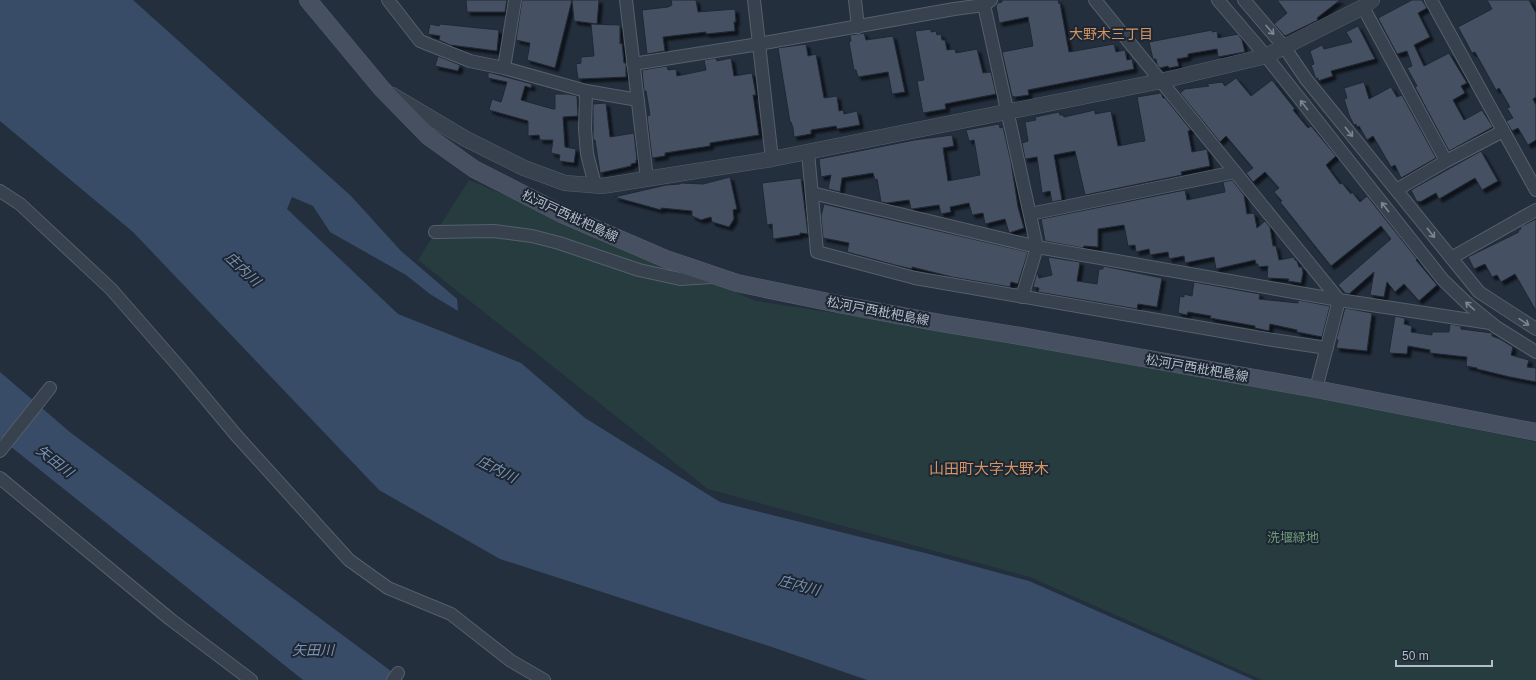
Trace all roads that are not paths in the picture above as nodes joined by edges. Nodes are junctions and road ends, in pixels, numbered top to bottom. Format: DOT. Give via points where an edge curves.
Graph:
graph roads {
  1 [pos="308,0"];
  2 [pos="388,0"];
  3 [pos="515,0"];
  4 [pos="626,0"];
  5 [pos="754,0"];
  6 [pos="855,0"];
  7 [pos="1094,0"];
  8 [pos="1218,0"];
  9 [pos="1244,0"];
  10 [pos="1431,0"];
  11 [pos="1367,2"];
  12 [pos="987,3"];
  13 [pos="953,4"];
  14 [pos="858,27"];
  15 [pos="759,44"];
  16 [pos="1285,48"];
  17 [pos="1266,56"];
  18 [pos="633,64"];
  19 [pos="504,68"];
  20 [pos="1161,81"];
  21 [pos="382,89"];
  22 [pos="586,91"];
  23 [pos="638,100"];
  24 [pos="1007,112"];
  25 [pos="1503,131"];
  26 [pos="808,152"];
  27 [pos="772,159"];
  28 [pos="1446,161"];
  29 [pos="1235,172"];
  30 [pos="647,178"];
  31 [pos="595,185"];
  32 [pos="1396,190"];
  33 [pos="1536,190"];
  34 [pos="0,191"];
  35 [pos="812,193"];
  36 [pos="1536,210"];
  37 [pos="1030,214"];
  38 [pos="435,232"];
  39 [pos="1038,247"];
  40 [pos="1451,258"];
  41 [pos="720,277"];
  42 [pos="1022,297"];
  43 [pos="1340,300"];
  44 [pos="1490,323"];
  45 [pos="1536,329"];
  46 [pos="1327,348"];
  47 [pos="1536,352"];
  48 [pos="50,388"];
  49 [pos="1316,389"];
  50 [pos="1536,432"];
  51 [pos="0,452"];
  52 [pos="0,478"];
  53 [pos="251,680"];
  54 [pos="544,680"];
  1 -- 21 [label="main road, 松河戸西枇杷島線"];
  2 -- 19 [label="street" via="420,41 470,61"];
  3 -- 19 [label="street"];
  4 -- 18 [label="street"];
  5 -- 15 [label="street"];
  6 -- 14 [label="street"];
  7 -- 20 [label="street"];
  8 -- 17 [label="street"];
  9 -- 16 [label="street, one-way"];
  10 -- 25 [label="street"];
  11 -- 16 [label="street"];
  11 -- 28 [label="street"];
  12 -- 13 [label="street"];
  12 -- 24 [label="street"];
  13 -- 14 [label="street"];
  14 -- 15 [label="street"];
  15 -- 18 [label="street"];
  15 -- 27 [label="street"];
  16 -- 17 [label="street"];
  16 -- 32 [label="street, one-way" via="1306,79"];
  17 -- 20 [label="street"];
  44 -- 17 [label="street, one-way" via="1443,280"];
  18 -- 23 [label="street"];
  19 -- 22 [label="street"];
  20 -- 24 [label="street"];
  20 -- 29 [label="street"];
  21 -- 31 [label="street" via="466,139 524,168 565,183"];
  21 -- 41 [label="main road, 松河戸西枇杷島線" via="429,137 474,169 564,214 651,253"];
  22 -- 23 [label="street"];
  22 -- 31 [label="street" via="587,154"];
  23 -- 30 [label="street"];
  24 -- 26 [label="street"];
  24 -- 37 [label="street"];
  25 -- 28 [label="street"];
  25 -- 33 [label="street"];
  26 -- 27 [label="street"];
  26 -- 35 [label="street"];
  27 -- 30 [label="street"];
  28 -- 32 [label="street"];
  29 -- 37 [label="street"];
  29 -- 43 [label="street"];
  30 -- 31 [label="street"];
  32 -- 40 [label="street, one-way"];
  34 -- 54 [label="street" via="20,204 111,288 236,435 349,560 388,588 451,614 511,661"];
  35 -- 39 [label="street"];
  35 -- 42 [label="street" via="817,252 915,278"];
  36 -- 40 [label="street"];
  37 -- 39 [label="street"];
  38 -- 41 [label="street" via="494,231 532,236 639,270 680,279"];
  39 -- 42 [label="street"];
  39 -- 43 [label="street"];
  40 -- 45 [label="street, one-way" via="1479,292"];
  41 -- 49 [label="main road, 松河戸西枇杷島線" via="946,324"];
  42 -- 46 [label="street"];
  43 -- 44 [label="street"];
  43 -- 46 [label="street"];
  44 -- 47 [label="street"];
  46 -- 49 [label="street"];
  48 -- 51 [label="street"];
  49 -- 50 [label="main road, 松河戸西枇杷島線"];
  52 -- 53 [label="street" via="170,619"];
}
